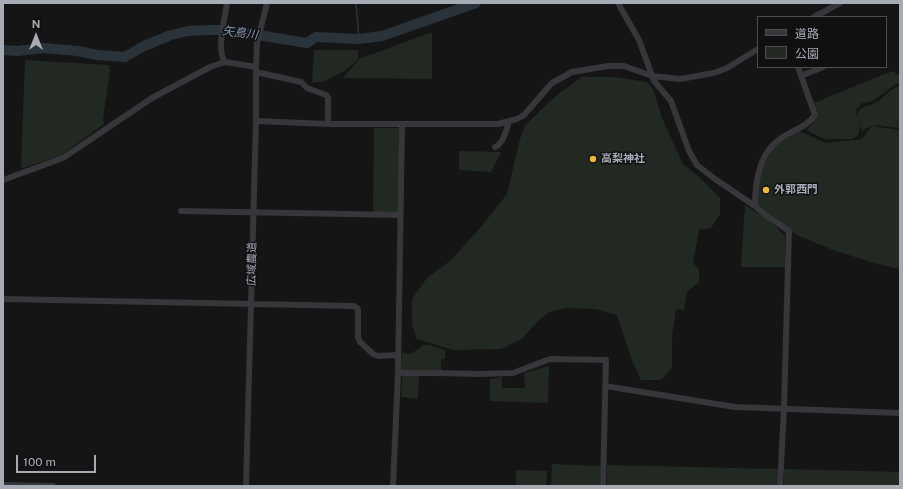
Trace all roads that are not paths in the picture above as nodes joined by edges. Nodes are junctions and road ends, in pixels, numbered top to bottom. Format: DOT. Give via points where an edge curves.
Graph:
graph roads {
  1 [pos="227,3"];
  2 [pos="267,3"];
  3 [pos="618,3"];
  4 [pos="840,3"];
  5 [pos="816,16"];
  6 [pos="757,50"];
  7 [pos="225,62"];
  8 [pos="798,68"];
  9 [pos="821,68"];
  10 [pos="256,70"];
  11 [pos="652,76"];
  12 [pos="801,76"];
  13 [pos="256,121"];
  14 [pos="509,121"];
  15 [pos="328,124"];
  16 [pos="402,125"];
  17 [pos="495,147"];
  18 [pos="3,180"];
  19 [pos="755,206"];
  20 [pos="181,211"];
  21 [pos="253,213"];
  22 [pos="401,215"];
  23 [pos="3,299"];
  24 [pos="250,305"];
  25 [pos="398,355"];
  26 [pos="398,374"];
  27 [pos="605,386"];
  28 [pos="784,408"];
  29 [pos="900,413"];
  30 [pos="3,485"];
  31 [pos="53,486"];
  32 [pos="246,486"];
  33 [pos="393,486"];
  34 [pos="603,486"];
  35 [pos="780,486"];
  1 -- 7 [label="street" via="221,48"];
  2 -- 10 [label="street, 広域農道" via="257,43"];
  3 -- 11 [label="street" via="639,40"];
  4 -- 5 [label="street"];
  6 -- 11 [label="street" via="714,73 680,79"];
  7 -- 10 [label="street"];
  7 -- 18 [label="street" via="210,66 152,98 64,158"];
  8 -- 12 [label="street"];
  9 -- 12 [label="street"];
  10 -- 13 [label="street, 広域農道"];
  10 -- 15 [label="street" via="301,82 307,88 326,95"];
  11 -- 14 [label="street" via="624,66 572,72 552,83 517,120"];
  11 -- 19 [label="street" via="671,102 697,165"];
  12 -- 19 [label="street" via="815,115 810,122 780,139 765,154 755,193"];
  13 -- 15 [label="street"];
  13 -- 21 [label="street, 広域農道"];
  14 -- 16 [label="street" via="498,124"];
  14 -- 17 [label="street" via="503,139"];
  15 -- 16 [label="street"];
  16 -- 22 [label="street"];
  19 -- 28 [label="street" via="789,231"];
  20 -- 21 [label="street"];
  21 -- 22 [label="street"];
  21 -- 24 [label="street, 広域農道"];
  22 -- 25 [label="street"];
  23 -- 24 [label="street"];
  24 -- 25 [label="street" via="354,306 358,310 360,342 378,356"];
  24 -- 32 [label="street, 広域農道"];
  25 -- 26 [label="street"];
  26 -- 27 [label="street" via="513,373 550,359 606,360"];
  26 -- 33 [label="street"];
  27 -- 28 [label="street" via="735,407"];
  27 -- 34 [label="street"];
  28 -- 29 [label="street"];
  28 -- 35 [label="street"];
  30 -- 31 [label="street"];
}
